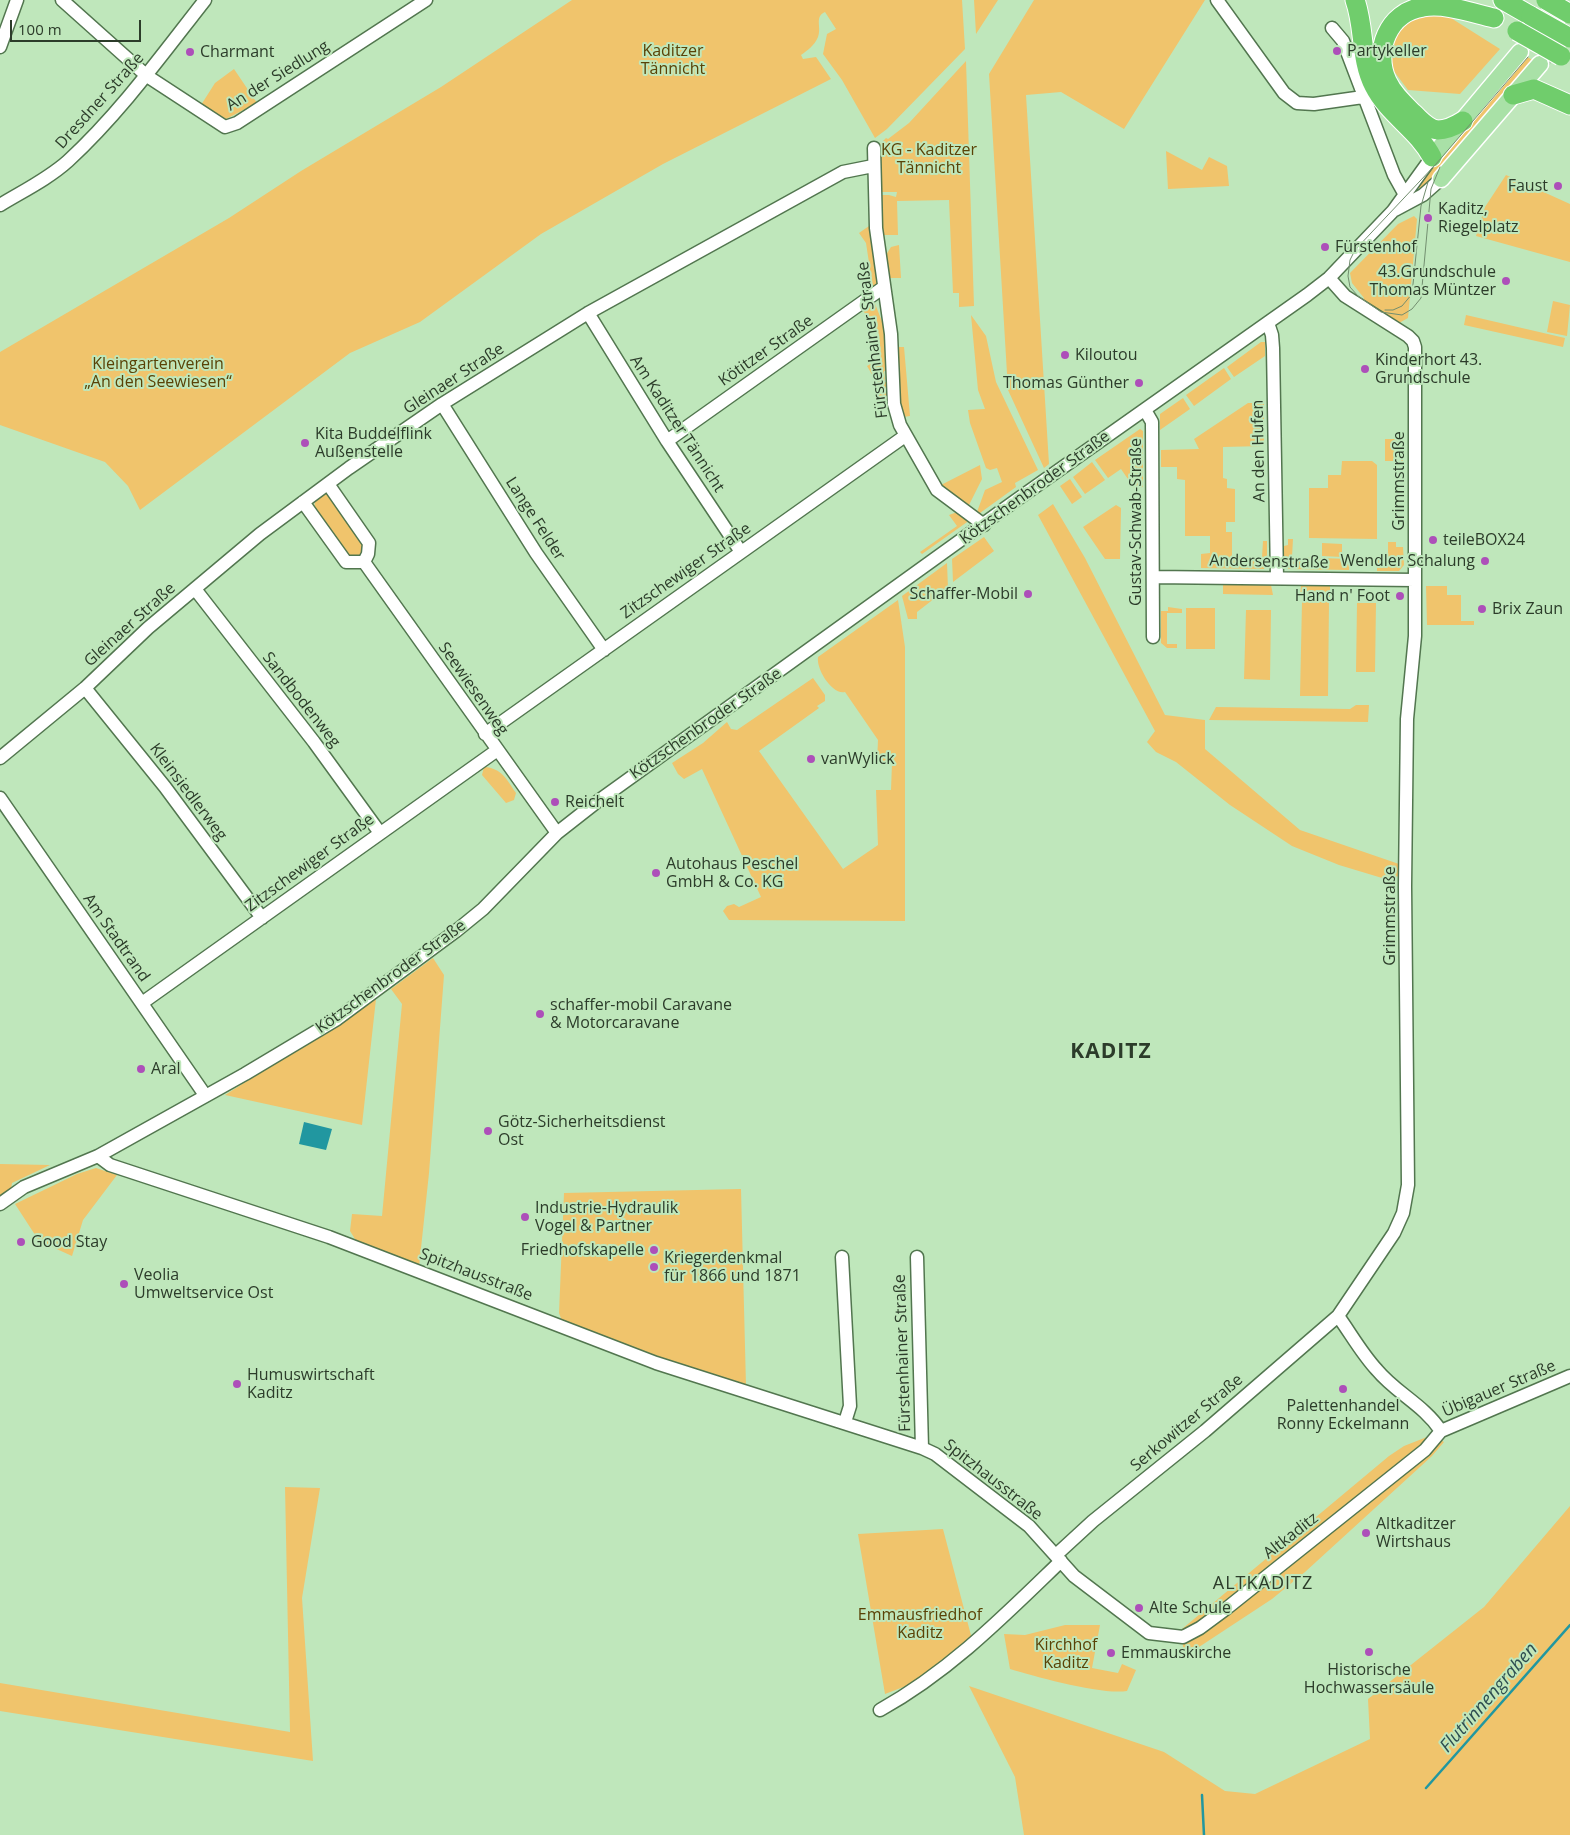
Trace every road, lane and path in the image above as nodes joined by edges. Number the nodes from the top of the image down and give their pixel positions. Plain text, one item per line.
1 (18, 0) edge
2 (62, 0) edge
3 (205, 0) edge
4 (426, 0) edge
5 (1217, 0) edge
6 (1355, 0) edge
7 (1463, 0) edge
8 (1503, 0) edge
9 (1494, 18) junction
10 (1332, 28) dead end
11 (1570, 38) edge
12 (0, 47) edge
13 (1520, 52) dead end
14 (1566, 58) edge
15 (1540, 64) tunnel mouth
16 (147, 76) junction
17 (1513, 94) junction
18 (1363, 97) junction
19 (1570, 105) edge
20 (1463, 121) junction
21 (874, 148) dead end
22 (1432, 157) junction
23 (873, 166) junction
24 (1441, 179) joint
25 (1404, 193) junction
26 (0, 205) edge
27 (1393, 211) junction
28 (1329, 278) junction
29 (884, 287) junction
30 (588, 313) junction
31 (1268, 323) junction
32 (442, 404) junction
33 (1146, 410) junction
34 (905, 436) junction
35 (667, 441) junction
36 (328, 484) junction
37 (303, 502) junction
38 (984, 526) junction
39 (741, 552) junction
40 (364, 562) junction
41 (1153, 577) junction
42 (1277, 578) junction
43 (1415, 580) junction
44 (195, 589) junction
45 (1153, 636) dead end
46 (604, 650) junction
47 (85, 688) junction
48 (485, 734) junction
49 (496, 750) junction
50 (0, 758) edge
51 (0, 798) edge
52 (380, 833) junction
53 (557, 833) junction
54 (262, 918) junction
55 (142, 1002) junction
56 (205, 1095) junction
57 (98, 1156) junction
58 (0, 1204) edge
59 (842, 1257) dead end
60 (917, 1258) dead end
61 (1338, 1316) junction
62 (1570, 1376) edge
63 (845, 1422) junction
64 (1441, 1431) junction
65 (922, 1448) junction
66 (1058, 1558) junction
67 (880, 1710) dead end

1 - 12 street
2 - 16 street
3 - 16 street, Dresdner Straße
4 - 16 street, An der Siedlung
5 - 18 street
6 - 22 highway
7 - 9 highway
8 - 11 highway, bridge
9 - 14 highway, bridge
9 - 20 highway
10 - 18 street
13 - 20 main road, Kötzschenbroder Straße
15 - 17 main road, Kötzschenbroder Straße
16 - 26 street, Dresdner Straße
17 - 19 highway
17 - 24 main road, Kötzschenbroder Straße
18 - 25 street
20 - 22 main road, Kötzschenbroder Straße
21 - 23 street, Fürstenhainer Straße
22 - 25 street, Kötzschenbroder Straße
23 - 29 street, Fürstenhainer Straße
23 - 30 street, Gleinaer Straße
24 - 27 street, Kötzschenbroder Straße
25 - 27 street, Kötzschenbroder Straße
27 - 28 street, Kötzschenbroder Straße
28 - 31 street, Kötzschenbroder Straße
28 - 43 street, Grimmstraße
29 - 34 street, Fürstenhainer Straße
29 - 35 street, Kötitzer Straße
30 - 32 street, Gleinaer Straße
30 - 35 street, Am Kaditzer Tännicht
31 - 33 street, Kötzschenbroder Straße
31 - 42 street, An den Hufen
32 - 36 street, Gleinaer Straße
32 - 46 street, Lange Felder
33 - 38 street, Kötzschenbroder Straße
33 - 41 street, Gustav-Schwab-Straße
34 - 38 street, Fürstenhainer Straße
34 - 39 street, Zitzschewiger Straße
35 - 39 street, Am Kaditzer Tännicht
36 - 37 street, Gleinaer Straße
36 - 40 street
37 - 40 street
37 - 44 street, Gleinaer Straße
38 - 53 street, Kötzschenbroder Straße
39 - 46 street, Zitzschewiger Straße
40 - 48 street, Seewiesenweg
41 - 42 street, Andersenstraße
41 - 45 street, Gustav-Schwab-Straße
42 - 43 street, Andersenstraße
43 - 61 street, Grimmstraße
44 - 47 street, Gleinaer Straße
44 - 52 street, Sandbodenweg
46 - 48 street, Zitzschewiger Straße
47 - 50 street, Gleinaer Straße
47 - 54 street, Kleinsiedlerweg
48 - 49 street, Seewiesenweg
49 - 52 street, Zitzschewiger Straße
49 - 53 street, Seewiesenweg
51 - 55 street, Am Stadtrand
52 - 54 street, Zitzschewiger Straße
53 - 56 street, Kötzschenbroder Straße
54 - 55 street, Zitzschewiger Straße
55 - 56 street, Am Stadtrand
56 - 57 street, Kötzschenbroder Straße
57 - 58 street, Kötzschenbroder Straße
57 - 63 street, Spitzhausstraße
59 - 63 street
60 - 65 street, Fürstenhainer Straße
61 - 64 street
61 - 66 street, Serkowitzer Straße
62 - 64 street, Übigauer Straße
63 - 65 street, Spitzhausstraße
64 - 66 street, Altkaditz
65 - 66 street, Spitzhausstraße
66 - 67 street, Serkowitzer Straße

